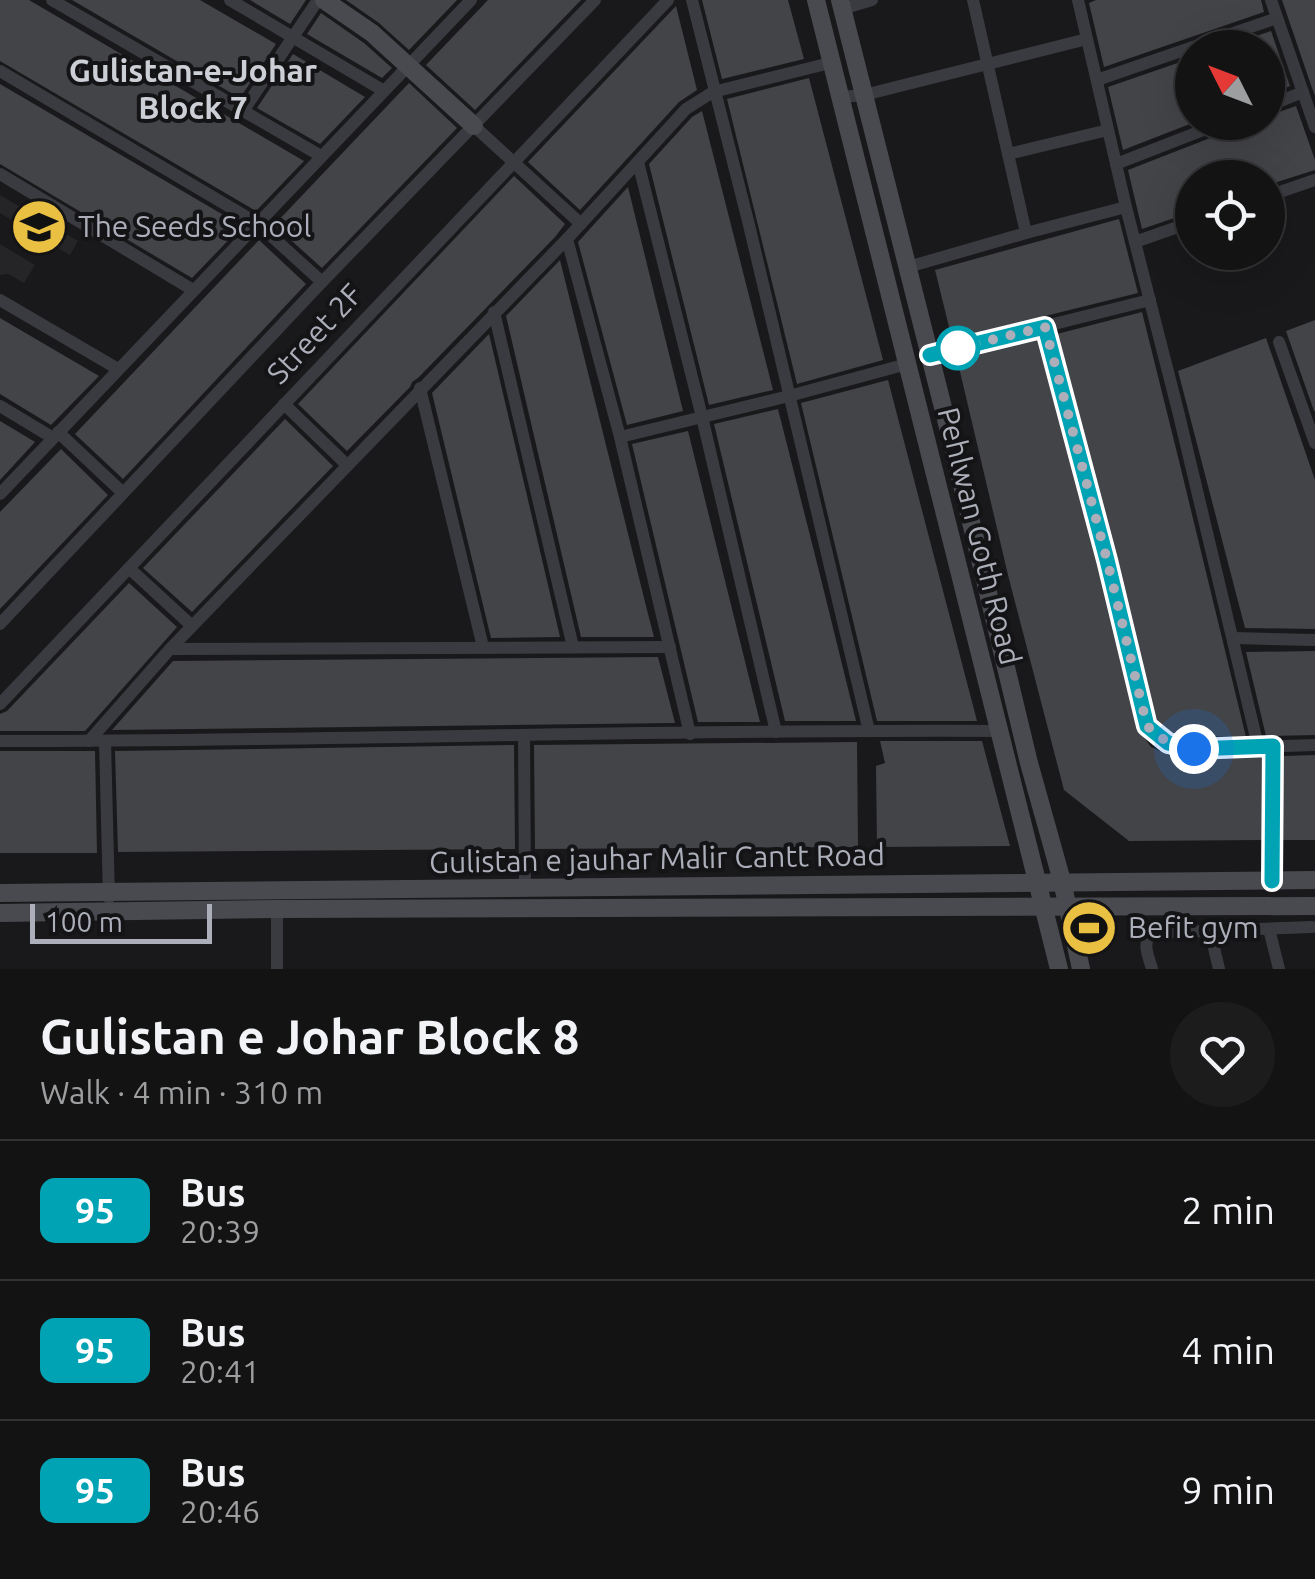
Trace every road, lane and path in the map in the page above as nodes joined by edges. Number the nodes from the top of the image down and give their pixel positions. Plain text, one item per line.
1 (52, 0) edge
2 (230, 0) edge
3 (321, 0) edge
4 (472, 0) edge
5 (595, 0) edge
6 (668, 0) edge
7 (692, 0) edge
8 (816, 0) edge
9 (872, 0) edge
10 (972, 0) edge
11 (1078, 0) edge
12 (1271, 0) edge
13 (841, 4) edge
14 (1277, 18) junction
15 (292, 35) junction
16 (1088, 39) junction
17 (830, 63) junction
18 (987, 64) junction
19 (408, 66) junction
20 (0, 71) edge
21 (1097, 80) junction
22 (384, 91) junction
23 (713, 92) junction
24 (1303, 92) junction
25 (864, 95) junction
26 (841, 97) junction
27 (1285, 99) edge
28 (243, 111) junction
29 (474, 126) junction
30 (1315, 127) edge
31 (1108, 130) junction
32 (1178, 140) edge
33 (1008, 154) junction
34 (322, 156) junction
35 (514, 161) junction
36 (638, 162) junction
37 (1116, 164) junction
38 (0, 174) edge
39 (1315, 180) edge
40 (1285, 190) edge
41 (1126, 207) junction
42 (256, 223) junction
43 (581, 224) junction
44 (1175, 228) edge
45 (1026, 232) junction
46 (566, 239) junction
47 (1135, 242) junction
48 (908, 267) junction
49 (322, 282) junction
50 (193, 290) junction
51 (0, 300) edge
52 (1150, 300) junction
53 (494, 312) junction
54 (1045, 327) junction
55 (1279, 342) dead end
56 (930, 355) junction
57 (907, 364) junction
58 (118, 368) junction
59 (420, 388) junction
60 (789, 396) junction
61 (284, 404) junction
62 (0, 406) edge
63 (702, 417) junction
64 (55, 435) junction
65 (620, 437) junction
66 (1315, 443) edge
67 (347, 465) junction
68 (0, 494) edge
69 (124, 494) junction
70 (129, 568) junction
71 (0, 624) edge
72 (192, 626) junction
73 (1233, 638) junction
74 (1315, 640) edge
75 (670, 646) junction
76 (483, 647) junction
77 (573, 647) junction
78 (170, 649) junction
79 (0, 704) edge
80 (869, 730) junction
81 (1000, 731) junction
82 (776, 732) junction
83 (690, 734) junction
84 (524, 736) junction
85 (0, 740) edge
86 (89, 741) junction
87 (105, 741) junction
88 (1315, 744) edge
89 (1266, 746) junction
90 (1315, 880) edge
91 (1062, 881) junction
92 (1272, 881) junction
93 (1038, 883) junction
94 (524, 888) junction
95 (0, 893) edge
96 (110, 902) junction
97 (1044, 906) junction
98 (1067, 906) junction
99 (1310, 906) edge
100 (277, 909) junction
101 (0, 914) edge
102 (1269, 929) junction
103 (1210, 931) junction
104 (1313, 933) edge
105 (277, 969) edge
106 (1059, 969) edge
107 (1080, 969) edge
108 (1152, 969) edge
109 (1219, 969) edge
110 (1279, 969) edge

1 - 28 street
2 - 15 street
3 - 15 street
3 - 19 main road
4 - 19 street
5 - 29 street
6 - 35 street, Street 2F
7 - 23 street
8 - 17 main road, Pehlwan Goth Road
9 - 13 street
10 - 18 street
11 - 16 street
12 - 14 street
13 - 25 main road, Pehlwan Goth Road
14 - 21 street
14 - 24 street
15 - 22 street
15 - 28 street
16 - 18 street
16 - 21 street
17 - 23 street
17 - 26 main road, Pehlwan Goth Road
18 - 25 street
18 - 33 street
19 - 22 street
19 - 29 main road
20 - 42 street
21 - 31 street
22 - 34 street
23 - 36 street
23 - 60 street
24 - 27 street
24 - 30 street
25 - 26 street
25 - 48 main road, Pehlwan Goth Road
26 - 57 main road, Pehlwan Goth Road
28 - 34 street
29 - 35 street
29 - 49 street
31 - 33 street
31 - 37 street
32 - 37 street
33 - 45 street
34 - 42 street
35 - 43 street
35 - 61 street, Street 2F
36 - 43 street
36 - 63 street
37 - 41 street
38 - 50 street
39 - 40 street
41 - 45 street
41 - 47 street
42 - 49 street
42 - 50 street
43 - 46 street
44 - 47 street
45 - 48 street
46 - 53 street
46 - 65 street
47 - 52 street
48 - 56 main road, Pehlwan Goth Road
49 - 69 street
50 - 58 street
51 - 58 street
52 - 54 street
52 - 73 street
53 - 59 street
53 - 77 street
54 - 56 street
54 - 89 street
55 - 66 street
56 - 91 main road, Pehlwan Goth Road
57 - 60 street
57 - 81 main road, Pehlwan Goth Road
58 - 64 street
59 - 67 street
59 - 76 street
60 - 63 street
60 - 80 street
61 - 67 street
61 - 70 street, Street 2F
62 - 64 street
63 - 65 street
63 - 82 street
64 - 68 street
64 - 69 street
65 - 75 street
67 - 72 street
69 - 71 street
70 - 72 street
70 - 79 street, Street 2F
72 - 78 street
73 - 74 street
73 - 89 street
75 - 77 street
75 - 83 street
76 - 77 street
76 - 78 street
78 - 86 street
80 - 81 street
80 - 82 street
81 - 93 main road, Pehlwan Goth Road
82 - 83 street
83 - 84 street
84 - 87 street
84 - 94 street
85 - 86 street
86 - 87 street
87 - 96 street
88 - 89 street
89 - 92 street
90 - 92 main road, Gulistan e jauhar Malir Cantt Road
91 - 92 main road, Gulistan e jauhar Malir Cantt Road
91 - 93 main road, Gulistan e jauhar Malir Cantt Road
91 - 98 main road, Pehlwan Goth Road
93 - 94 main road, Gulistan e jauhar Malir Cantt Road
93 - 97 main road, Pehlwan Goth Road
94 - 96 main road, Gulistan e jauhar Malir Cantt Road
95 - 96 main road, Gulistan e jauhar Malir Cantt Road
96 - 100 main road, Gulistan e jauhar Malir Cantt Road
96 - 101 main road, Gulistan e jauhar Malir Cantt Road
97 - 98 main road, Gulistan e jauhar Malir Cantt Road
97 - 100 main road, Gulistan e jauhar Malir Cantt Road
97 - 106 main road, Pehlwan Goth Road
98 - 99 main road, Gulistan e jauhar Malir Cantt Road
98 - 107 main road, Pehlwan Goth Road
99 - 104 street
100 - 105 street
102 - 103 street
102 - 104 street
102 - 110 street
103 - 108 street
103 - 109 street

